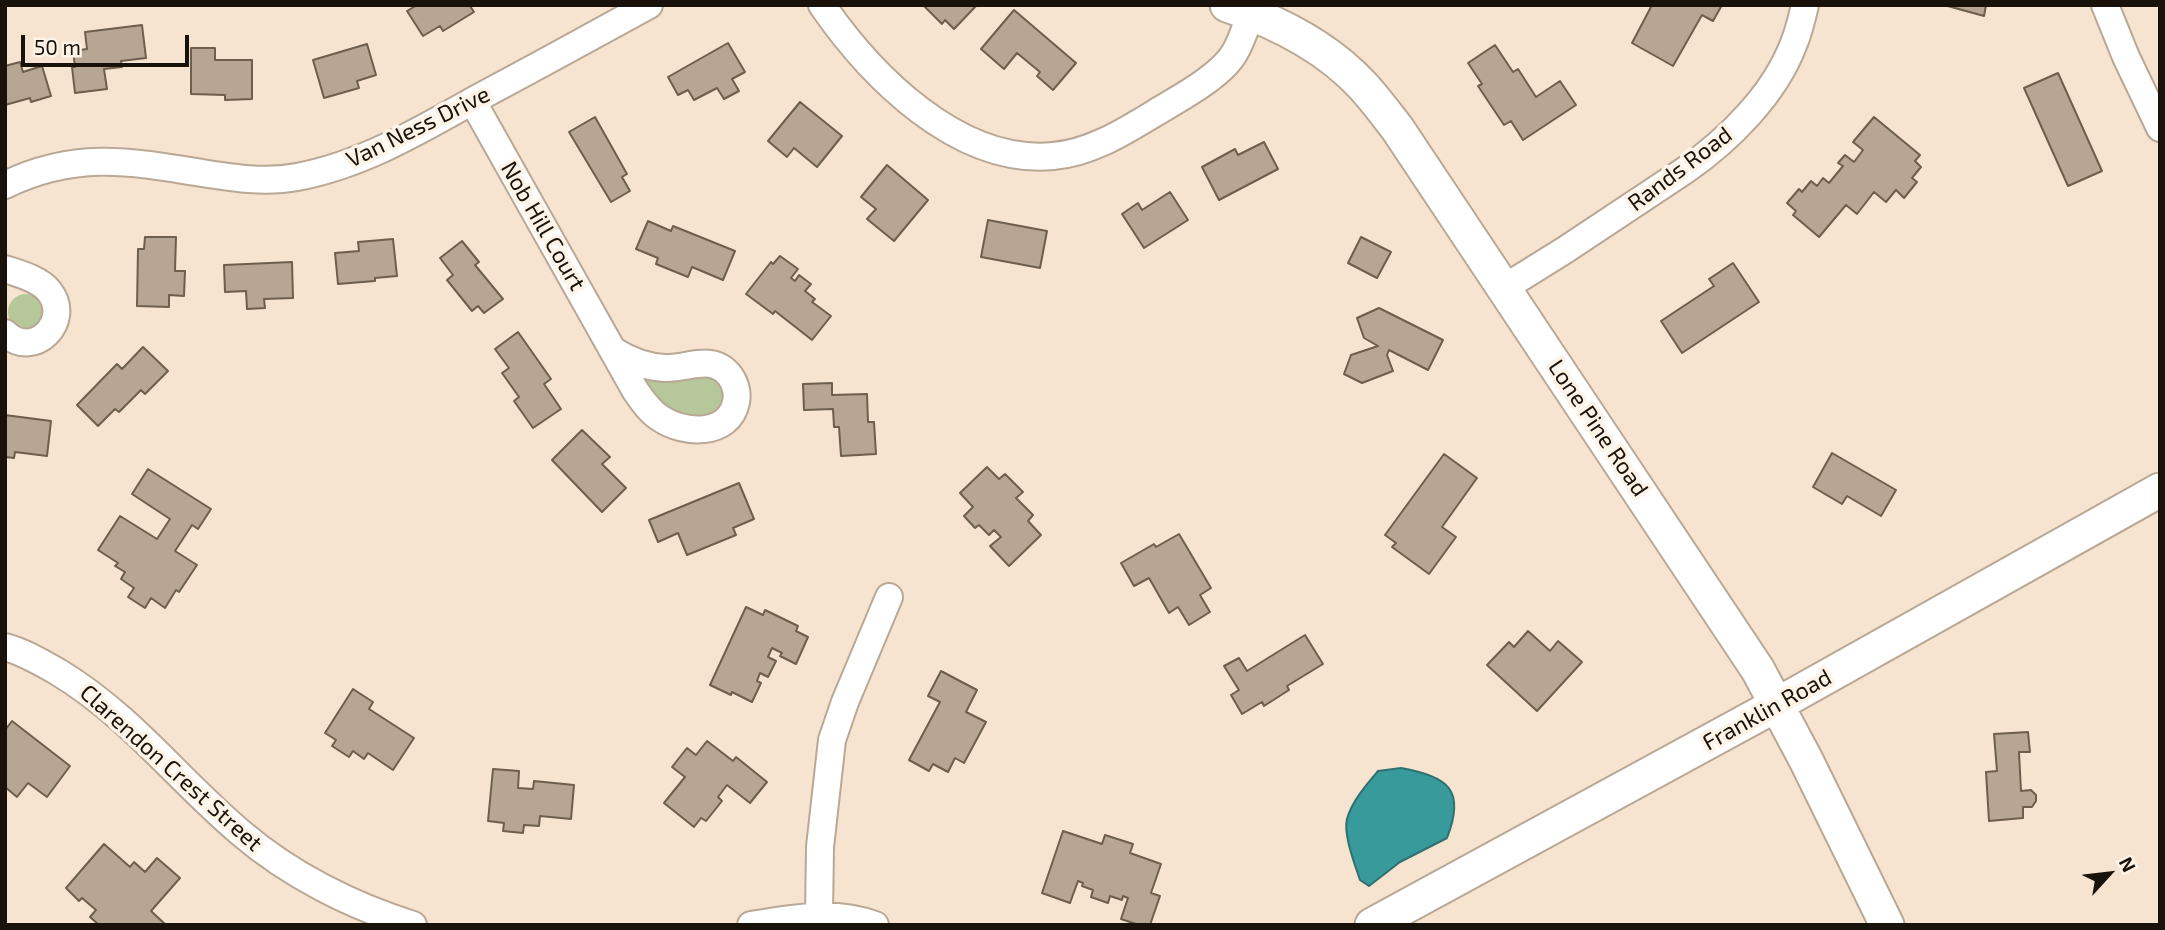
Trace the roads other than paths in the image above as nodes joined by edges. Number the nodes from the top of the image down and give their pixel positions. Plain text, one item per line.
1 (649, 5) edge
2 (822, 5) edge
3 (1805, 5) edge
4 (2105, 5) edge
5 (1239, 9) edge
6 (472, 102) junction
7 (2160, 128) edge
8 (5, 186) edge
9 (5, 269) edge
10 (1504, 288) junction
11 (5, 333) edge
12 (614, 351) dead end
13 (2160, 490) edge
14 (889, 597) dead end
15 (5, 648) edge
16 (1778, 704) junction
17 (819, 915) junction
18 (414, 925) edge
19 (751, 925) edge
20 (875, 925) edge
21 (1371, 925) edge
22 (1887, 925) edge

1 - 6 street, Van Ness Drive
2 - 5 street
3 - 10 street, Rands Road
4 - 7 street
5 - 10 street, Lone Pine Road
6 - 8 street, Van Ness Drive
6 - 12 street, Nob Hill Court
9 - 11 street
10 - 16 street, Lone Pine Road
13 - 16 street, Franklin Road
14 - 17 street
15 - 18 street, Clarendon Crest Street
16 - 21 street, Franklin Road
16 - 22 street, Lone Pine Road
17 - 19 street
17 - 20 street

